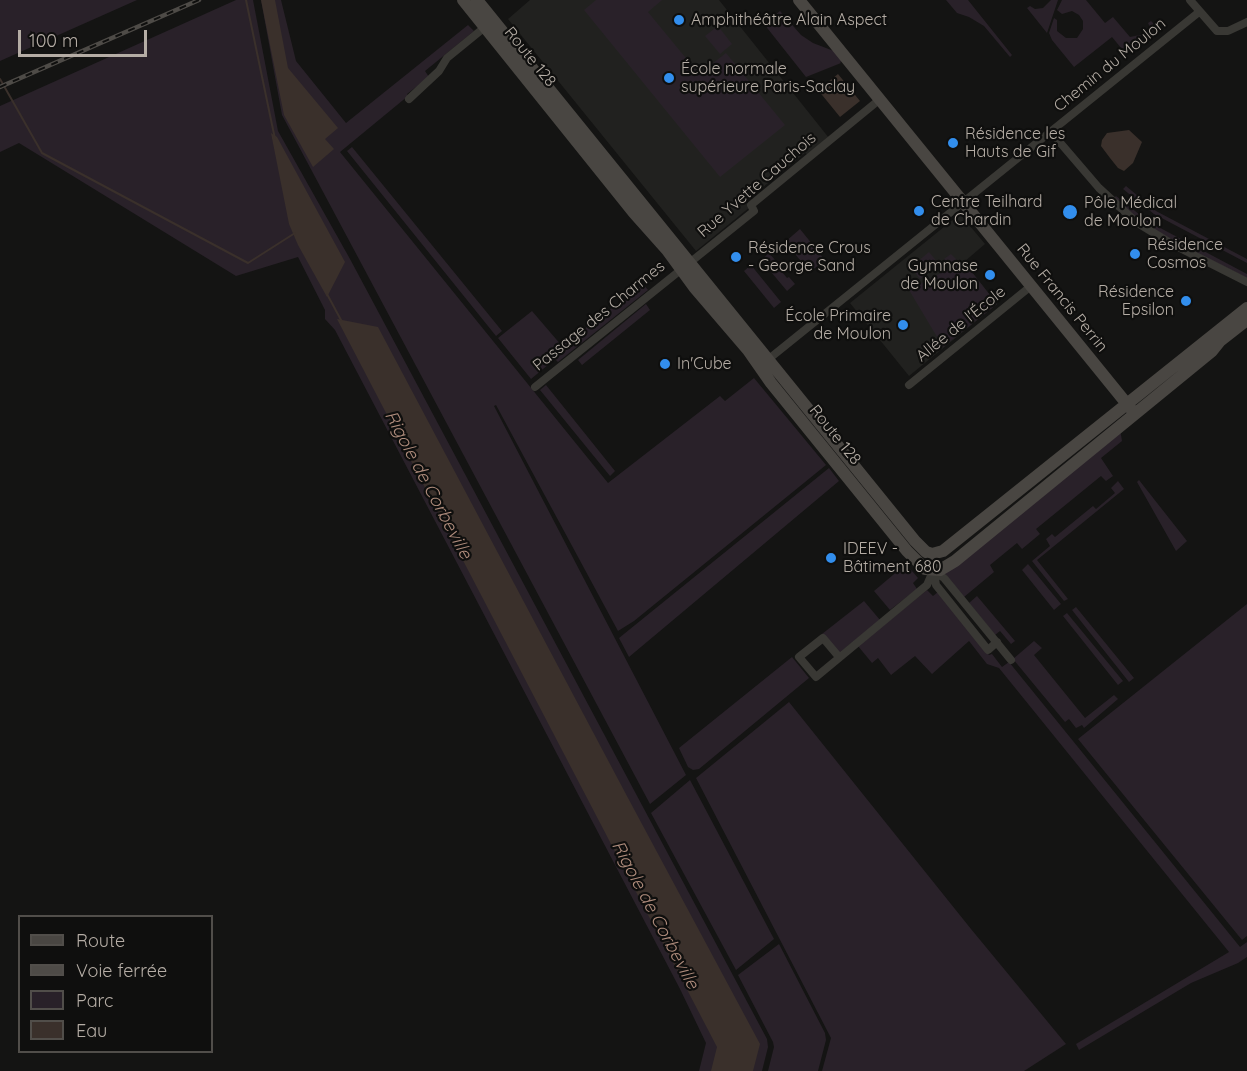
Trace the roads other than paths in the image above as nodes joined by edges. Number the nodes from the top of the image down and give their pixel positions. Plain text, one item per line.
1 (463, 0) edge
2 (477, 0) edge
3 (799, 0) edge
4 (1190, 0) edge
5 (1199, 12) junction
6 (1247, 22) edge
7 (485, 27) junction
8 (409, 99) dead end
9 (879, 100) junction
10 (1051, 132) junction
11 (964, 202) junction
12 (686, 266) junction
13 (1247, 282) edge
14 (1031, 286) junction
15 (1247, 308) edge
16 (1247, 320) edge
17 (764, 363) junction
18 (909, 385) dead end
19 (535, 387) dead end
20 (1130, 408) junction
21 (933, 571) junction
22 (964, 602) junction
23 (955, 609) junction
24 (997, 642) junction
25 (839, 657) junction
26 (1011, 660) dead end

1 - 7 main road, Route 128
2 - 12 main road, Route 128
3 - 9 main road, Rue Francis Perrin
4 - 5 street
5 - 6 street
5 - 10 street, Chemin du Moulon
7 - 8 street
7 - 12 main road, Route 128
9 - 11 main road, Rue Francis Perrin
9 - 12 street, Rue Yvette Cauchois
10 - 11 street, Chemin du Moulon
10 - 13 street
11 - 14 main road, Rue Francis Perrin
11 - 17 street, Chemin du Moulon
12 - 17 main road, Route 128
12 - 19 street, Passage des Charmes
14 - 18 street, Allée de l'École
14 - 20 main road, Rue Francis Perrin
15 - 20 main road, Route 128
16 - 20 main road, Route 128
17 - 20 main road, Route 128
17 - 21 main road, Route 128
20 - 21 main road, Route 128
21 - 22 street
21 - 23 street
21 - 25 street
22 - 23 street
22 - 24 street
23 - 24 street
24 - 26 street
25 - 25 street

